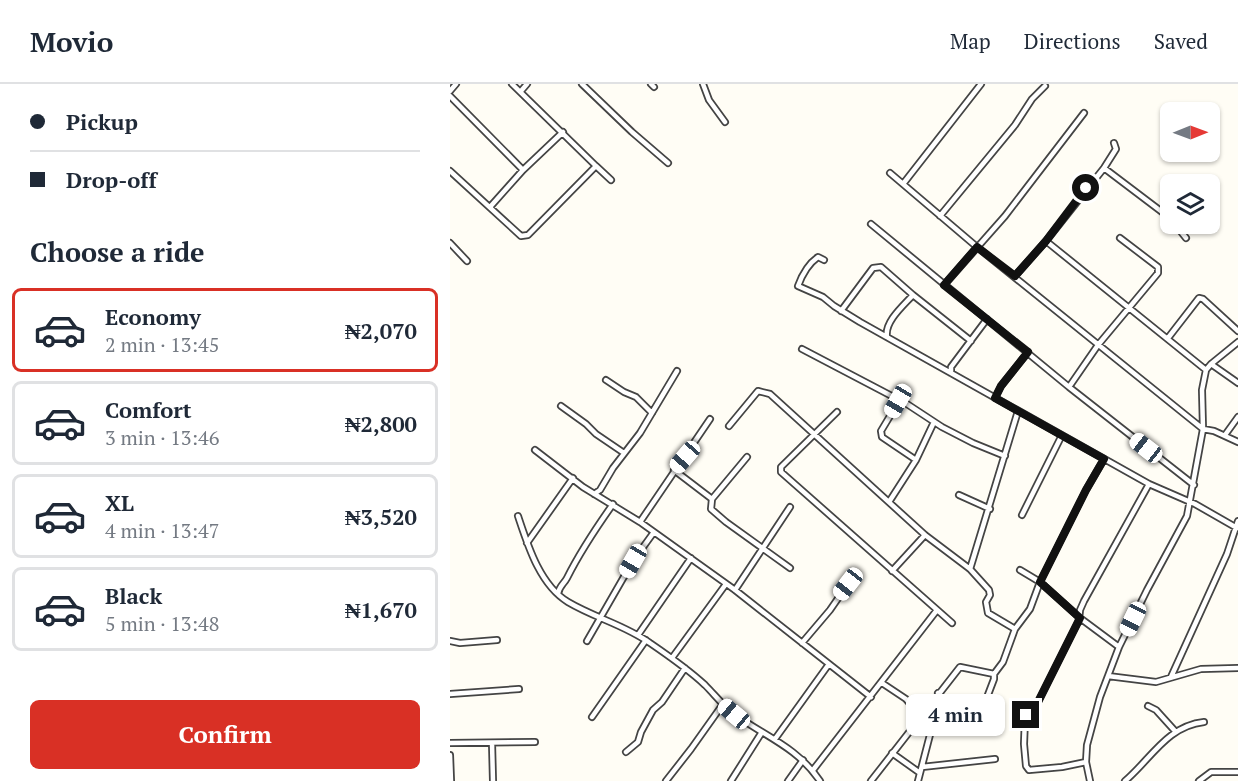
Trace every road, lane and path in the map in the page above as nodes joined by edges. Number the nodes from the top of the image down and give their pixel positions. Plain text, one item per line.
1 (456, 84) edge
2 (512, 84) edge
3 (527, 84) edge
4 (582, 84) edge
5 (703, 84) edge
6 (981, 84) edge
7 (1045, 86) dead end
8 (521, 91) junction
9 (450, 94) edge
10 (1084, 113) dead end
11 (725, 122) dead end
12 (563, 132) junction
13 (1114, 143) dead end
14 (668, 163) dead end
15 (596, 166) junction
16 (1104, 168) junction
17 (523, 170) junction
18 (450, 171) edge
19 (890, 173) dead end
20 (611, 180) dead end
21 (903, 184) junction
22 (490, 207) junction
23 (1160, 210) edge
24 (940, 216) junction
25 (871, 224) dead end
26 (1183, 234) edge
27 (1120, 238) dead end
28 (1186, 238) dead end
29 (1046, 241) junction
30 (450, 243) edge
31 (977, 247) junction
32 (824, 260) dead end
33 (467, 261) dead end
34 (1015, 276) junction
35 (944, 285) junction
36 (913, 295) junction
37 (1128, 308) junction
38 (841, 311) junction
39 (987, 319) junction
40 (1238, 330) edge
41 (887, 338) junction
42 (1168, 338) junction
43 (971, 340) junction
44 (1238, 342) edge
45 (1098, 345) junction
46 (802, 349) dead end
47 (1028, 352) junction
48 (1211, 364) junction
49 (1206, 370) junction
50 (677, 371) dead end
51 (951, 373) junction
52 (606, 380) dead end
53 (1238, 383) edge
54 (1069, 387) junction
55 (995, 398) junction
56 (898, 401) junction
57 (561, 406) dead end
58 (837, 411) dead end
59 (1018, 411) junction
60 (652, 412) junction
61 (1238, 417) edge
62 (710, 419) dead end
63 (934, 422) junction
64 (729, 426) dead end
65 (1203, 429) junction
66 (813, 435) junction
67 (1062, 435) junction
68 (1225, 435) junction
69 (1238, 442) edge
70 (536, 450) dead end
71 (624, 453) junction
72 (1005, 456) junction
73 (747, 457) dead end
74 (1104, 459) junction
75 (916, 460) junction
76 (674, 470) junction
77 (573, 478) junction
78 (1149, 484) junction
79 (1194, 485) junction
80 (600, 490) junction
81 (594, 494) junction
82 (959, 495) dead end
83 (601, 498) junction
84 (712, 499) junction
85 (889, 502) junction
86 (1190, 502) junction
87 (613, 504) junction
88 (790, 507) dead end
89 (990, 509) junction
90 (1022, 515) dead end
91 (518, 516) dead end
92 (1238, 521) edge
93 (640, 522) junction
94 (1237, 528) edge
95 (654, 532) junction
96 (925, 534) junction
97 (527, 543) junction
98 (762, 548) junction
99 (692, 558) junction
100 (790, 568) dead end
101 (970, 569) junction
102 (1020, 570) dead end
103 (892, 571) junction
104 (1040, 582) junction
105 (726, 584) junction
106 (848, 584) dead end
107 (735, 590) junction
108 (558, 594) junction
109 (937, 610) junction
110 (601, 617) junction
111 (1080, 618) junction
112 (952, 623) dead end
113 (1015, 629) junction
114 (638, 635) junction
115 (496, 640) dead end
116 (646, 640) junction
117 (450, 641) edge
118 (587, 641) dead end
119 (802, 643) junction
120 (1119, 648) junction
121 (672, 658) junction
122 (829, 664) junction
123 (685, 668) junction
124 (1238, 668) edge
125 (994, 674) junction
126 (1108, 676) junction
127 (1171, 677) junction
128 (882, 683) junction
129 (519, 689) dead end
130 (938, 693) junction
131 (450, 694) edge
132 (871, 697) junction
133 (723, 704) junction
134 (1148, 706) dead end
135 (978, 710) dead end
136 (921, 716) junction
137 (592, 717) dead end
138 (1204, 722) dead end
139 (1175, 731) junction
140 (762, 732) junction
141 (775, 739) junction
142 (535, 742) dead end
143 (450, 743) edge
144 (492, 743) junction
145 (626, 752) dead end
146 (892, 753) junction
147 (450, 755) edge
148 (995, 759) dead end
149 (803, 760) junction
150 (1086, 762) junction
151 (922, 767) junction
152 (813, 770) junction
153 (1238, 772) edge
154 (920, 773) junction
155 (451, 781) edge
156 (493, 781) edge
157 (666, 781) edge
158 (730, 781) edge
159 (788, 781) edge
160 (820, 781) edge
161 (871, 781) edge
162 (918, 781) edge
163 (1090, 781) edge
164 (1125, 781) edge
165 (1199, 781) edge

1 - 9 street
2 - 8 street
3 - 8 street
4 - 14 street
5 - 11 street
6 - 21 street
7 - 24 street
8 - 12 street
9 - 17 street
10 - 31 street
12 - 15 street
12 - 17 street
13 - 16 street
15 - 20 street
15 - 22 street
16 - 23 street
16 - 29 street
17 - 22 street
18 - 22 street
19 - 21 street
21 - 24 street
24 - 31 street
25 - 35 street
26 - 28 street
27 - 37 street
29 - 34 street
29 - 37 street
30 - 33 street
31 - 34 street
31 - 35 street
32 - 38 street
34 - 45 street
35 - 39 street
36 - 38 street
36 - 41 street
36 - 43 street
37 - 42 street
37 - 45 street
38 - 41 street
39 - 43 street
39 - 47 street
40 - 42 street
41 - 51 street
42 - 49 street
43 - 51 street
44 - 48 street
45 - 54 street
45 - 65 street
46 - 56 street
47 - 54 street
47 - 55 street
48 - 49 street
48 - 53 street
49 - 65 street
50 - 60 street
51 - 55 street
52 - 60 street
54 - 79 street
55 - 59 street
56 - 63 street
56 - 75 street
57 - 71 street
58 - 66 street
59 - 67 street
59 - 72 street
60 - 71 street
61 - 68 street
62 - 76 street
63 - 72 street
63 - 75 street
64 - 66 street
65 - 68 street
65 - 79 street
66 - 85 street
66 - 103 street
67 - 74 street
67 - 90 street
68 - 69 street
70 - 77 street
71 - 80 street
72 - 89 street
73 - 84 street
74 - 78 street
74 - 104 street
75 - 85 street
76 - 84 street
76 - 93 street
77 - 81 street
77 - 97 street
78 - 86 street
78 - 111 street
79 - 86 street
80 - 81 street
80 - 83 street
81 - 83 street
82 - 89 street
83 - 87 street
84 - 98 street
85 - 96 street
86 - 94 street
86 - 120 street
87 - 93 street
87 - 108 street
88 - 98 street
89 - 101 street
91 - 97 street
92 - 94 street
93 - 95 street
94 - 127 street
95 - 99 street
95 - 110 street
96 - 101 street
96 - 103 street
97 - 108 street
98 - 100 street
98 - 107 street
99 - 105 street
99 - 114 street
101 - 113 street
102 - 104 street
103 - 109 street
104 - 111 street
104 - 113 street
105 - 107 street
105 - 121 street
106 - 119 street
107 - 119 street
108 - 110 street
109 - 112 street
109 - 128 street
110 - 114 street
110 - 118 street
111 - 120 street
111 - 150 street
113 - 125 street
114 - 116 street
115 - 117 street
116 - 121 street
116 - 137 street
119 - 122 street
120 - 126 street
121 - 123 street
122 - 132 street
122 - 141 street
123 - 133 street
123 - 145 street
124 - 127 street
125 - 130 street
125 - 135 street
126 - 127 street
126 - 150 street
128 - 132 street
128 - 136 street
129 - 131 street
130 - 136 street
130 - 151 street
132 - 152 street
133 - 140 street
133 - 157 street
134 - 139 street
136 - 146 street
138 - 139 street
139 - 164 street
140 - 141 street
140 - 158 street
141 - 149 street
142 - 144 street
143 - 144 street
144 - 156 street
146 - 154 street
146 - 161 street
147 - 155 street
148 - 151 street
149 - 152 street
149 - 159 street
150 - 163 street
151 - 154 street
152 - 160 street
153 - 165 street
154 - 162 street

